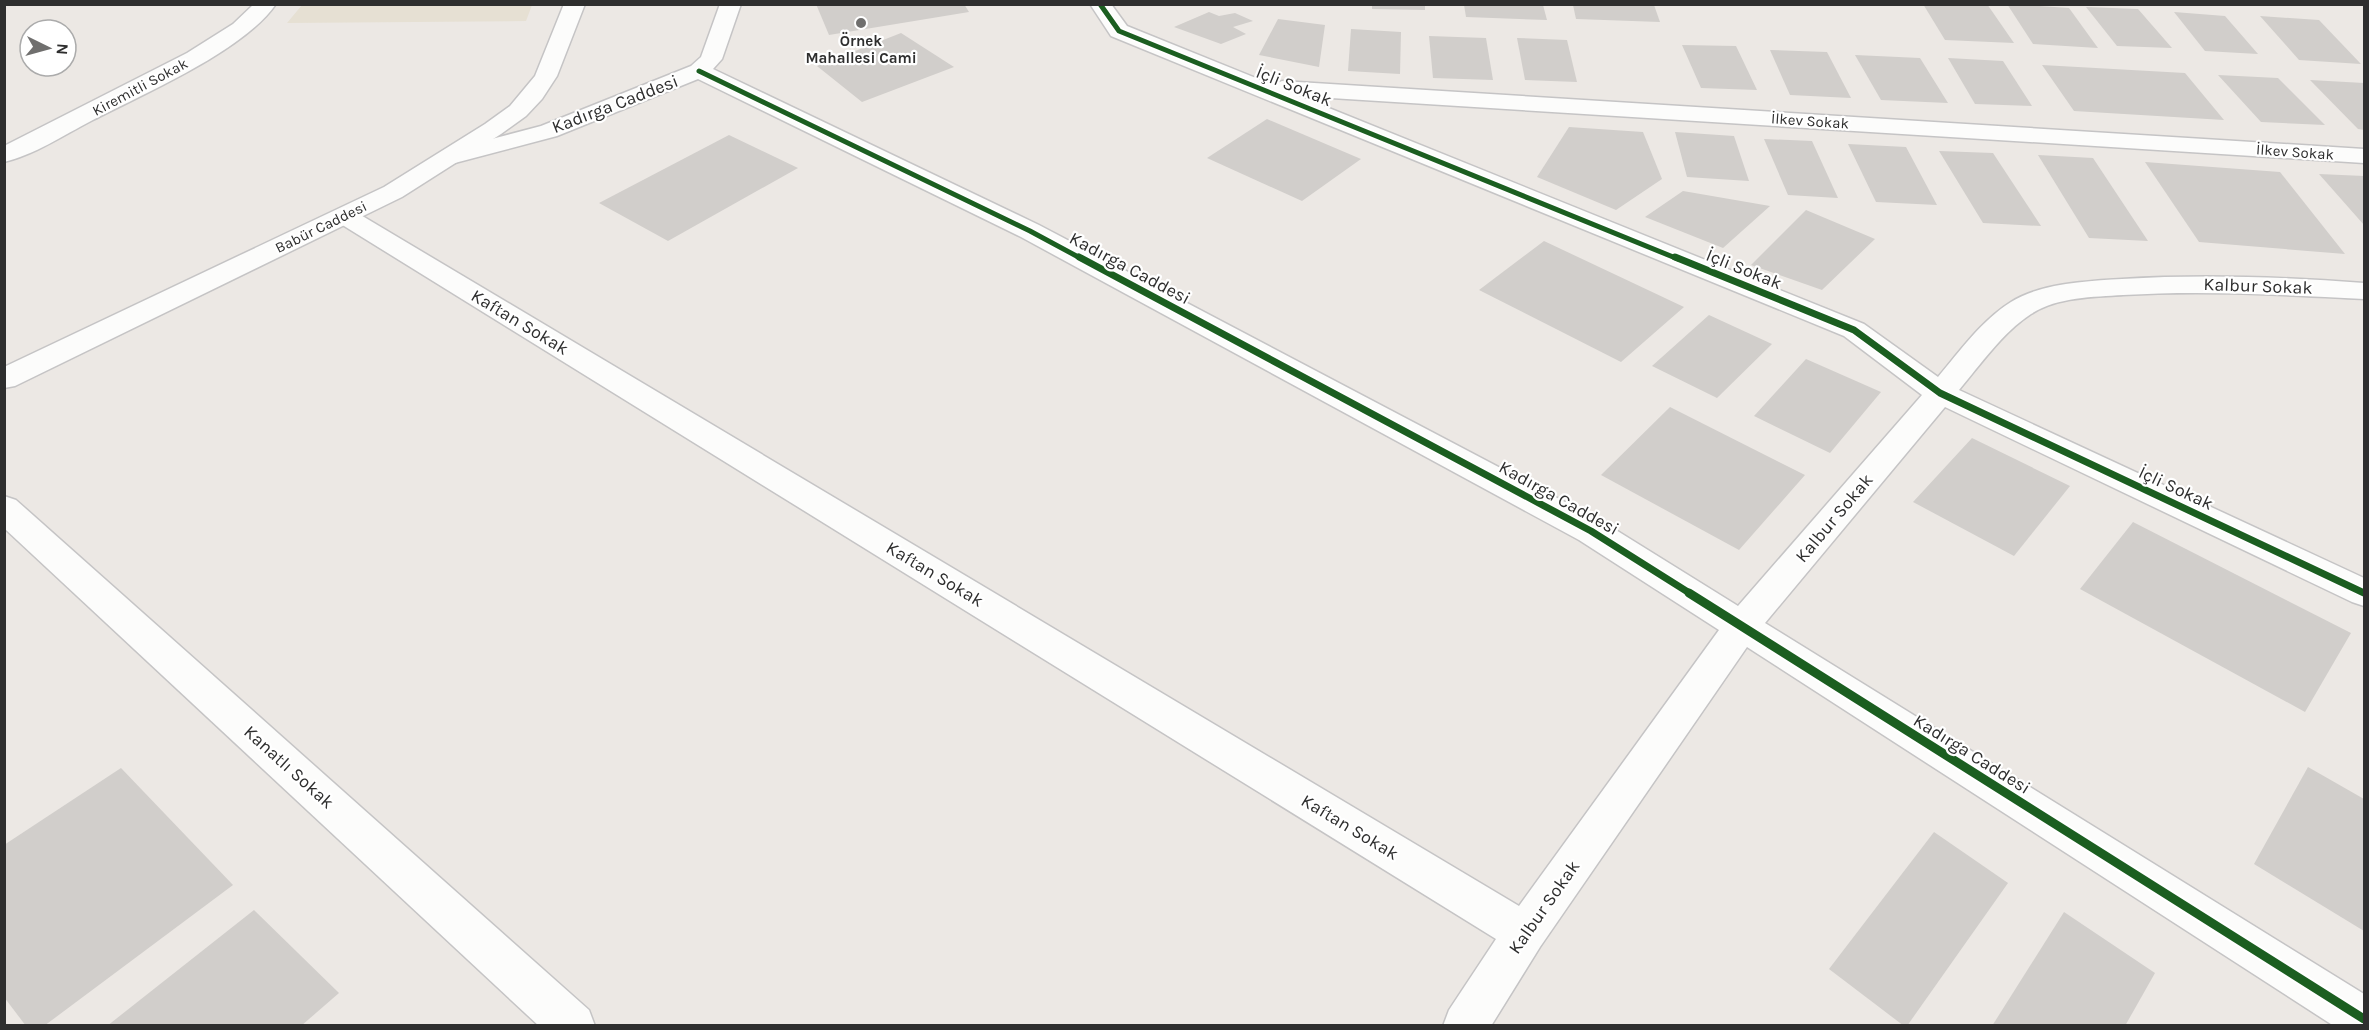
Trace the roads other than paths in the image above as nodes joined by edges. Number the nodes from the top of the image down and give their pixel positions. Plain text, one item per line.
1 (266, 4) edge
2 (575, 4) edge
3 (731, 4) edge
4 (1100, 4) edge
5 (699, 71) junction
6 (1254, 86) junction
7 (4, 155) edge
8 (2364, 156) edge
9 (451, 157) junction
10 (345, 216) junction
11 (2364, 291) edge
12 (4, 379) edge
13 (1940, 393) junction
14 (4, 508) edge
15 (2364, 593) edge
16 (1742, 626) junction
17 (1525, 933) junction
18 (2364, 1019) edge
19 (573, 1026) edge
20 (1465, 1026) edge

1 - 7 street, Kiremitli Sokak
2 - 9 street, Babür Caddesi
3 - 5 street
4 - 6 street, İçli Sokak
5 - 9 street, Kadırga Caddesi
5 - 16 street, Kadırga Caddesi
6 - 8 street, İlkev Sokak
6 - 13 street, İçli Sokak
9 - 10 street, Babür Caddesi
10 - 12 street, Babür Caddesi
10 - 17 street, Kaftan Sokak
11 - 13 street, Kalbur Sokak
13 - 15 street, İçli Sokak
13 - 16 street, Kalbur Sokak
14 - 19 street, Kanatlı Sokak
16 - 17 street, Kalbur Sokak
16 - 18 street, Kadırga Caddesi
17 - 20 street, Kalbur Sokak

